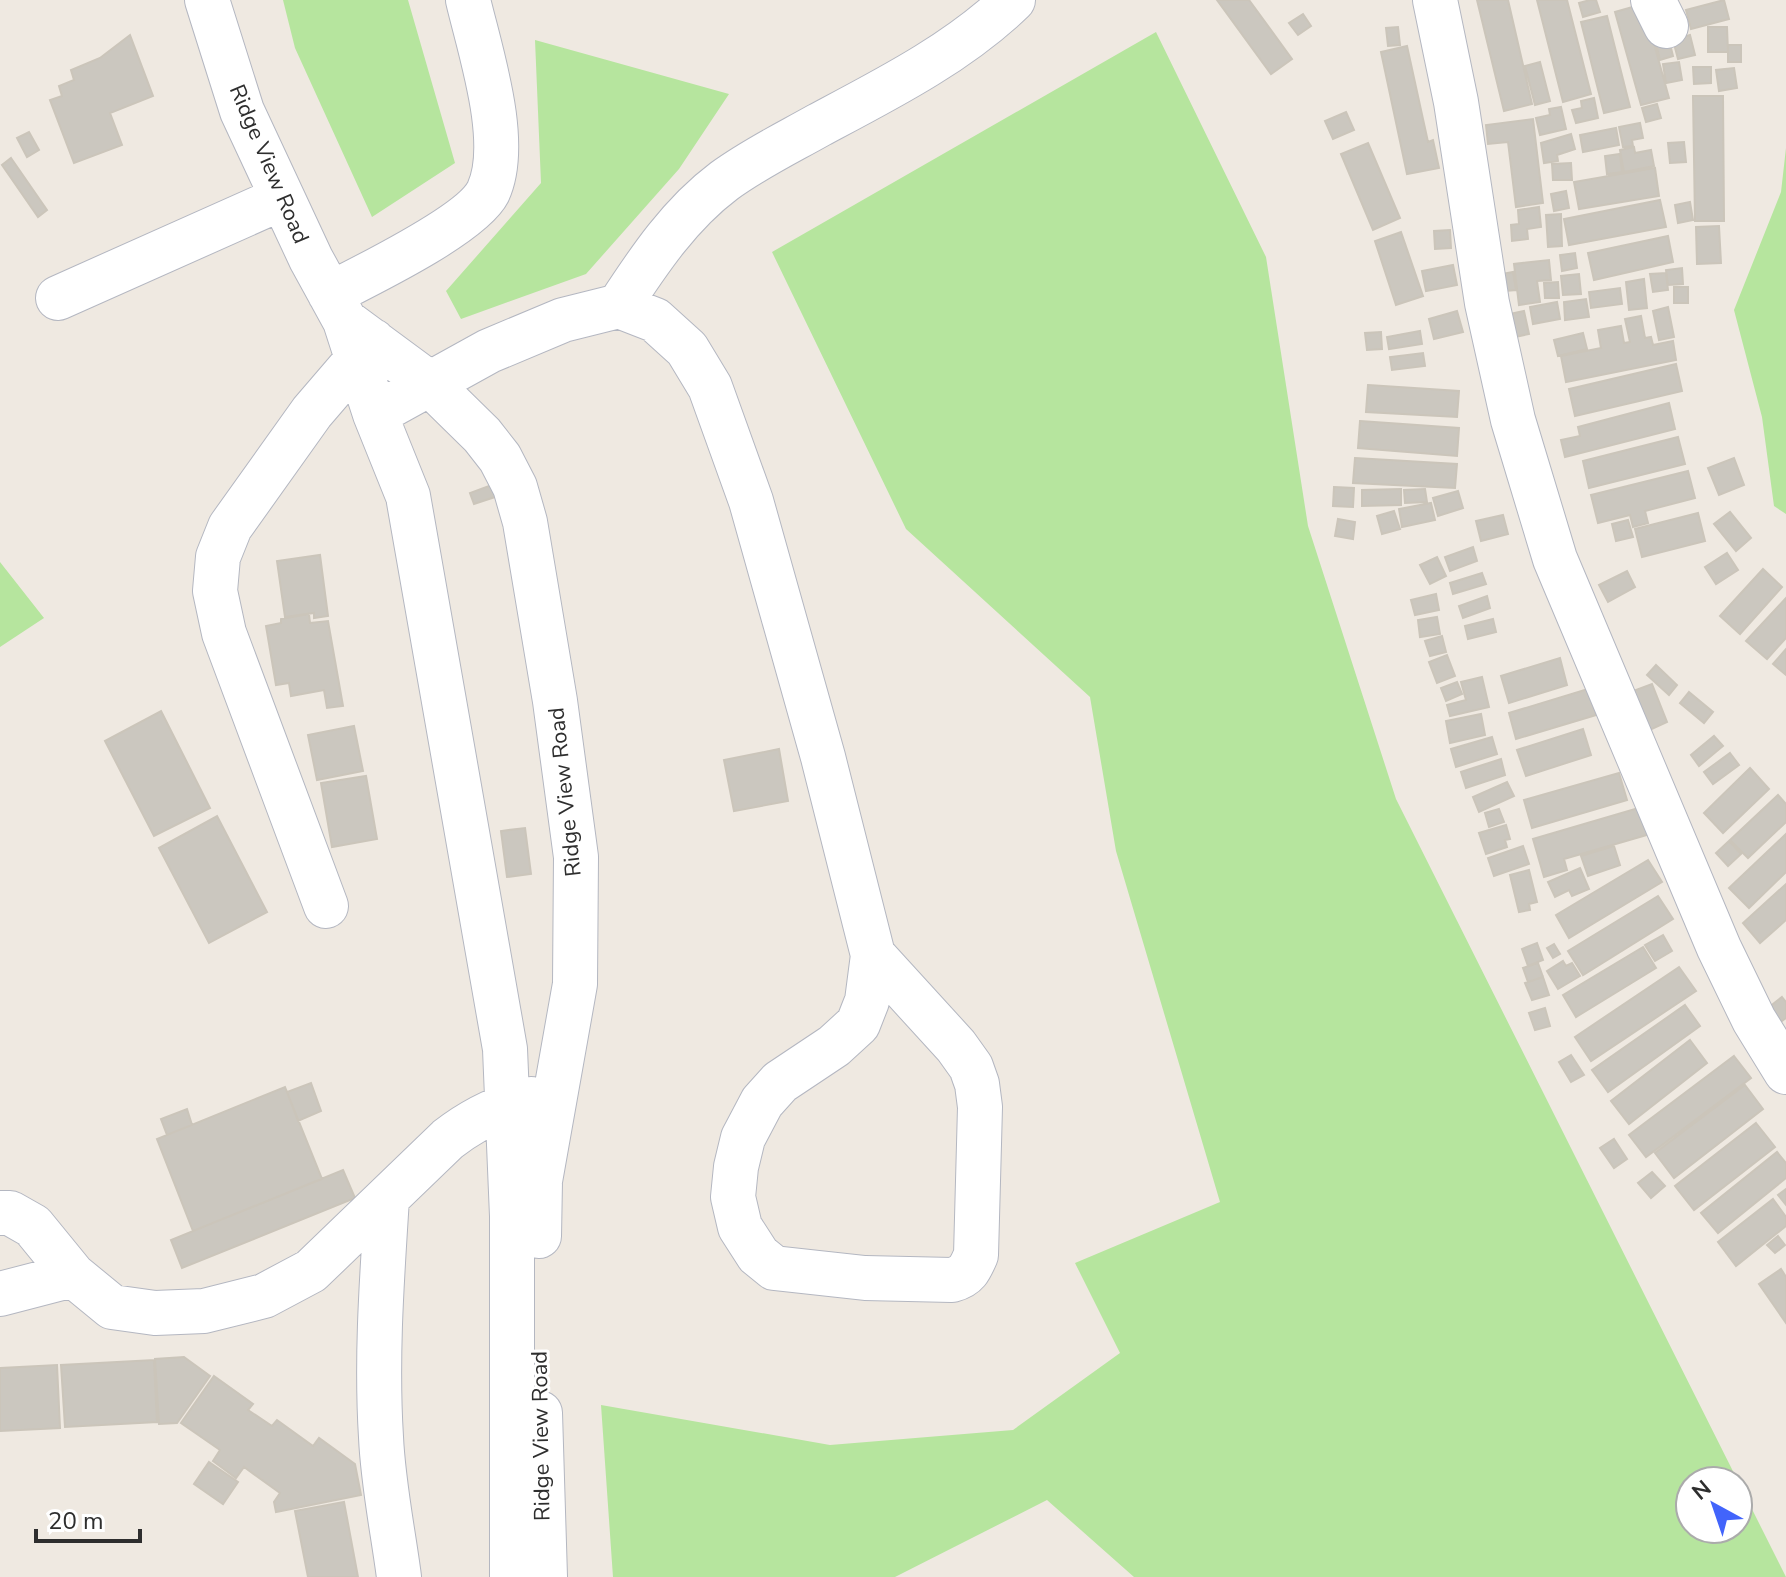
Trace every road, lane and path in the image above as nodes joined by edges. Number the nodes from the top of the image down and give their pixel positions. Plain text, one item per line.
1 (207, 0) edge
2 (468, 0) edge
3 (1013, 0) edge
4 (1435, 0) edge
5 (282, 198) junction
6 (58, 298) dead end
7 (619, 306) junction
8 (351, 329) junction
9 (429, 383) junction
10 (375, 414) junction
11 (326, 906) dead end
12 (873, 955) junction
13 (1786, 1072) edge
14 (557, 1093) junction
15 (505, 1105) junction
16 (387, 1198) junction
17 (0, 1213) edge
18 (73, 1275) junction
19 (0, 1294) edge
20 (399, 1577) edge
21 (512, 1577) edge
22 (545, 1577) edge

1 - 5 street, Ridge View Road
2 - 8 street
3 - 7 street
4 - 13 street
5 - 6 street
5 - 8 street, Ridge View Road
7 - 9 street
7 - 12 street
8 - 9 street, Ridge View Road
8 - 10 street, Ridge View Road
8 - 11 street
9 - 10 street
9 - 14 street, Ridge View Road
10 - 15 street, Ridge View Road
12 - 12 street
14 - 15 street
14 - 22 street, Ridge View Road
15 - 16 street
15 - 21 street, Ridge View Road
16 - 18 street
16 - 20 street
17 - 18 street
18 - 19 street

